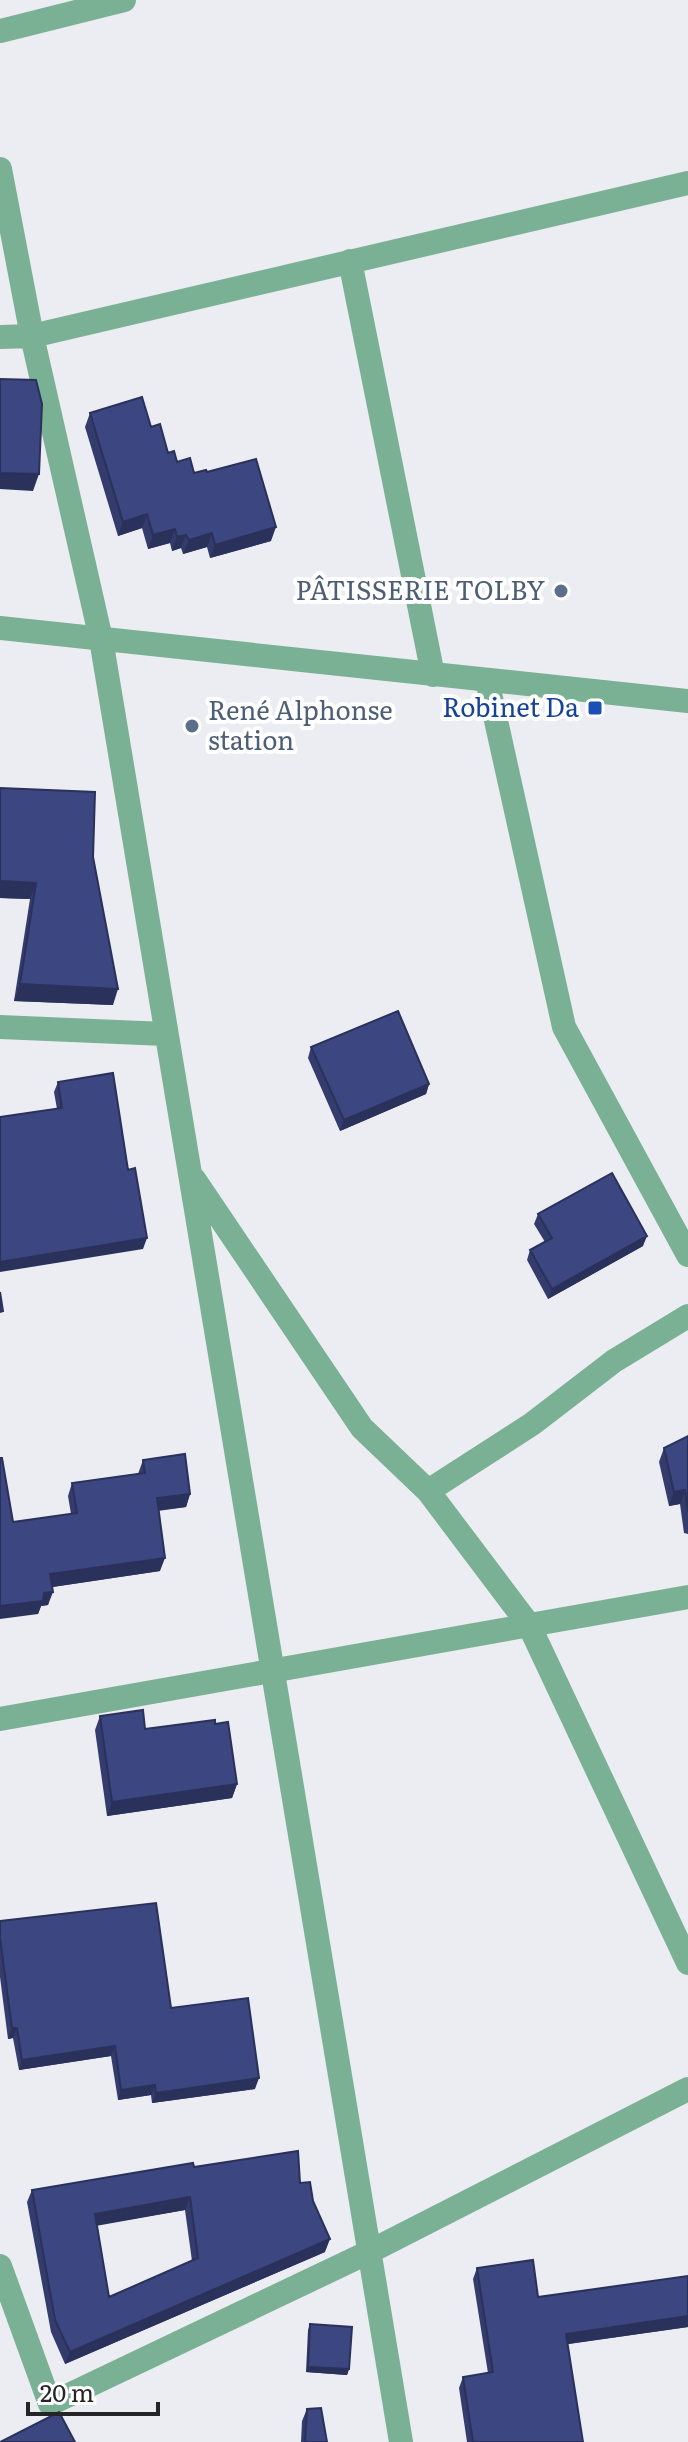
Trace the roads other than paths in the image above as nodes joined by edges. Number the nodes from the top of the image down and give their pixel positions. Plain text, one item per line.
1 (124, 0) edge
2 (0, 31) edge
3 (0, 169) edge
4 (688, 183) edge
5 (350, 261) junction
6 (32, 336) junction
7 (0, 337) edge
8 (0, 628) edge
9 (101, 639) junction
10 (433, 675) junction
11 (487, 680) junction
12 (688, 701) edge
13 (0, 1027) edge
14 (165, 1034) junction
15 (188, 1169) junction
16 (688, 1255) edge
17 (688, 1316) edge
18 (428, 1491) junction
19 (688, 1597) edge
20 (529, 1625) junction
21 (272, 1671) junction
22 (0, 1719) edge
23 (678, 1918) edge
24 (688, 1963) edge
25 (688, 2089) edge
26 (369, 2252) junction
27 (0, 2267) edge
28 (401, 2442) edge

1 - 2 street
3 - 6 street
4 - 5 street
5 - 6 street
5 - 10 street
6 - 7 street
6 - 9 street
8 - 9 street
9 - 10 street
9 - 14 street
10 - 11 street
11 - 12 street
11 - 16 street
13 - 14 street
14 - 15 street
15 - 18 street
15 - 21 street
17 - 18 street
18 - 20 street
19 - 20 street
20 - 21 street
20 - 23 street
21 - 22 street
21 - 26 street
23 - 24 street
25 - 26 street
26 - 27 street
26 - 28 street

